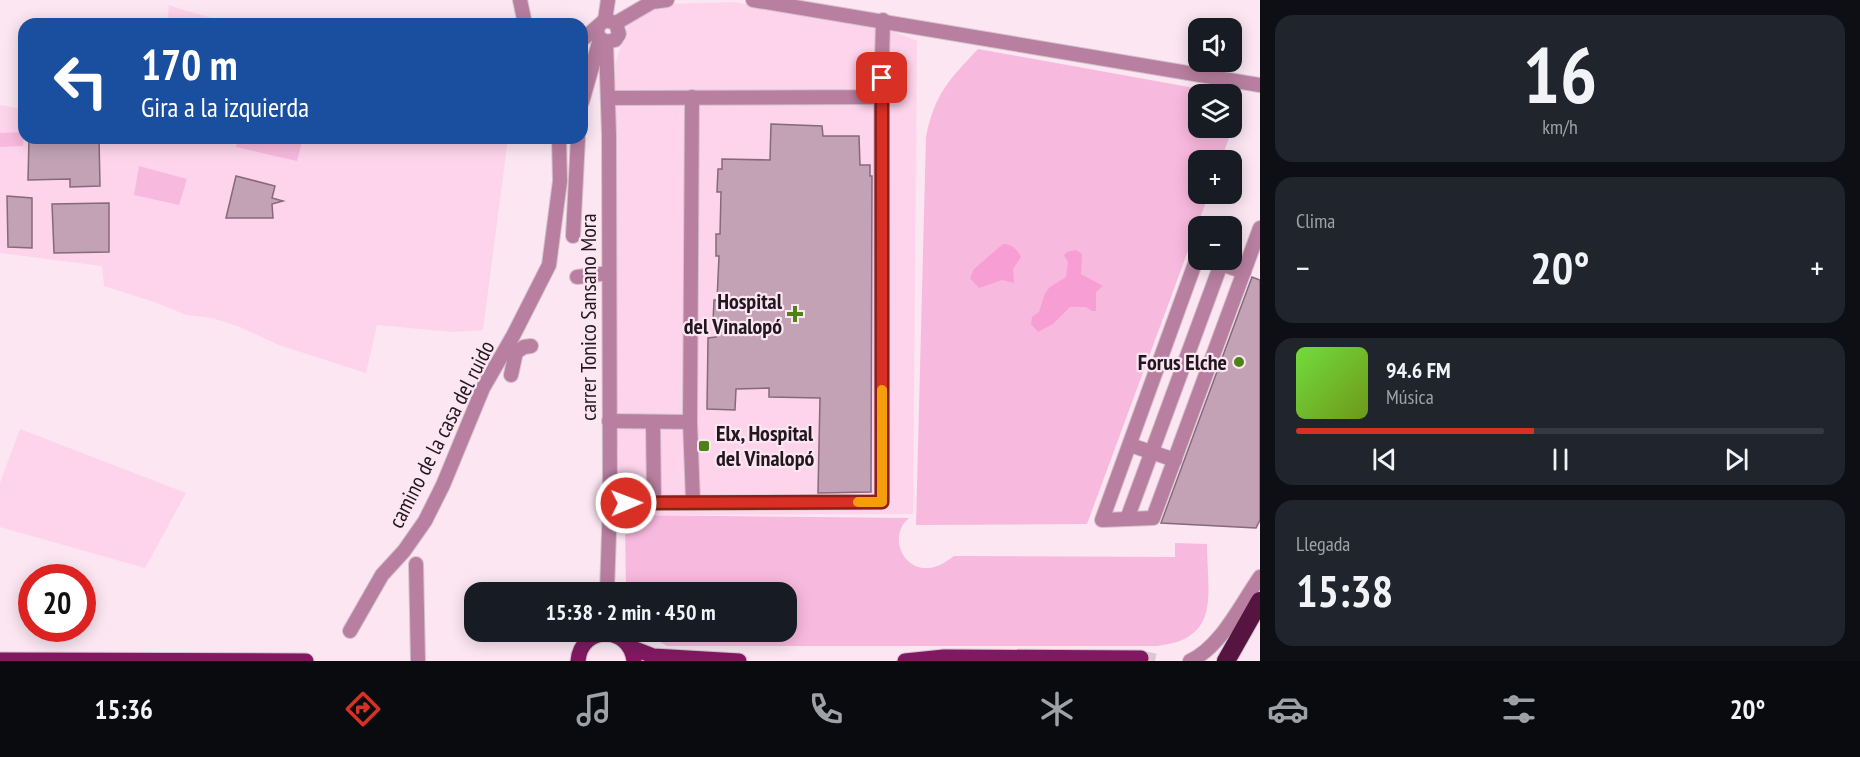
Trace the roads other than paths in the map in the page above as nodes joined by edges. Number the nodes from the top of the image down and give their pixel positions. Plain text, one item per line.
1 (520, 0) edge
2 (608, 0) edge
3 (668, 0) edge
4 (753, 0) edge
5 (524, 18) edge
6 (883, 21) junction
7 (605, 30) junction
8 (588, 37) edge
9 (588, 83) edge
10 (1260, 85) edge
11 (692, 97) junction
12 (881, 97) junction
13 (609, 98) junction
14 (559, 144) edge
15 (578, 144) edge
16 (1260, 228) edge
17 (573, 236) dead end
18 (1193, 270) edge
19 (1213, 270) edge
20 (1238, 270) edge
21 (1244, 272) junction
22 (609, 273) junction
23 (577, 276) dead end
24 (1166, 345) junction
25 (531, 346) dead end
26 (1188, 353) junction
27 (1211, 362) junction
28 (511, 375) dead end
29 (609, 421) junction
30 (653, 422) junction
31 (690, 422) junction
32 (1130, 445) junction
33 (1152, 452) junction
34 (1175, 460) junction
35 (610, 502) junction
36 (654, 502) junction
37 (693, 502) junction
38 (626, 503) junction
39 (1127, 519) junction
40 (609, 521) junction
41 (416, 564) dead end
42 (1260, 577) edge
43 (607, 582) edge
44 (1260, 600) edge
45 (350, 631) dead end
46 (585, 642) edge
47 (627, 645) edge
48 (579, 656) edge
49 (1141, 658) dead end
50 (0, 660) edge
51 (306, 661) edge
52 (418, 661) edge
53 (565, 661) edge
54 (739, 661) edge
55 (905, 661) edge
56 (1190, 661) edge
57 (1226, 661) edge

1 - 5 street
2 - 7 street
3 - 7 street
4 - 6 street
6 - 10 street
6 - 12 street
7 - 8 street
7 - 9 street
7 - 13 street, carrer Tonico Sansano Mora
11 - 12 street
11 - 13 street
11 - 31 street
12 - 37 street
13 - 22 street, carrer Tonico Sansano Mora
14 - 45 street, camino de la casa del ruido
15 - 17 street
16 - 21 street
18 - 24 street
19 - 26 street
20 - 21 street
21 - 27 street
22 - 23 street
22 - 29 street, carrer Tonico Sansano Mora
24 - 26 street
24 - 32 street
25 - 28 street
26 - 27 street
26 - 33 street
27 - 34 street
29 - 30 street
29 - 35 street, carrer Tonico Sansano Mora
30 - 31 street
30 - 36 street
31 - 37 street
32 - 33 street
32 - 39 street
33 - 34 street
33 - 39 street
34 - 39 street
35 - 38 street
35 - 40 street, carrer Tonico Sansano Mora
36 - 37 street
36 - 38 street
38 - 40 street
40 - 43 street, carrer Tonico Sansano Mora
41 - 52 street
42 - 56 street
44 - 57 highway
46 - 48 main road
47 - 54 main road
48 - 53 main road
49 - 55 main road
50 - 51 main road

